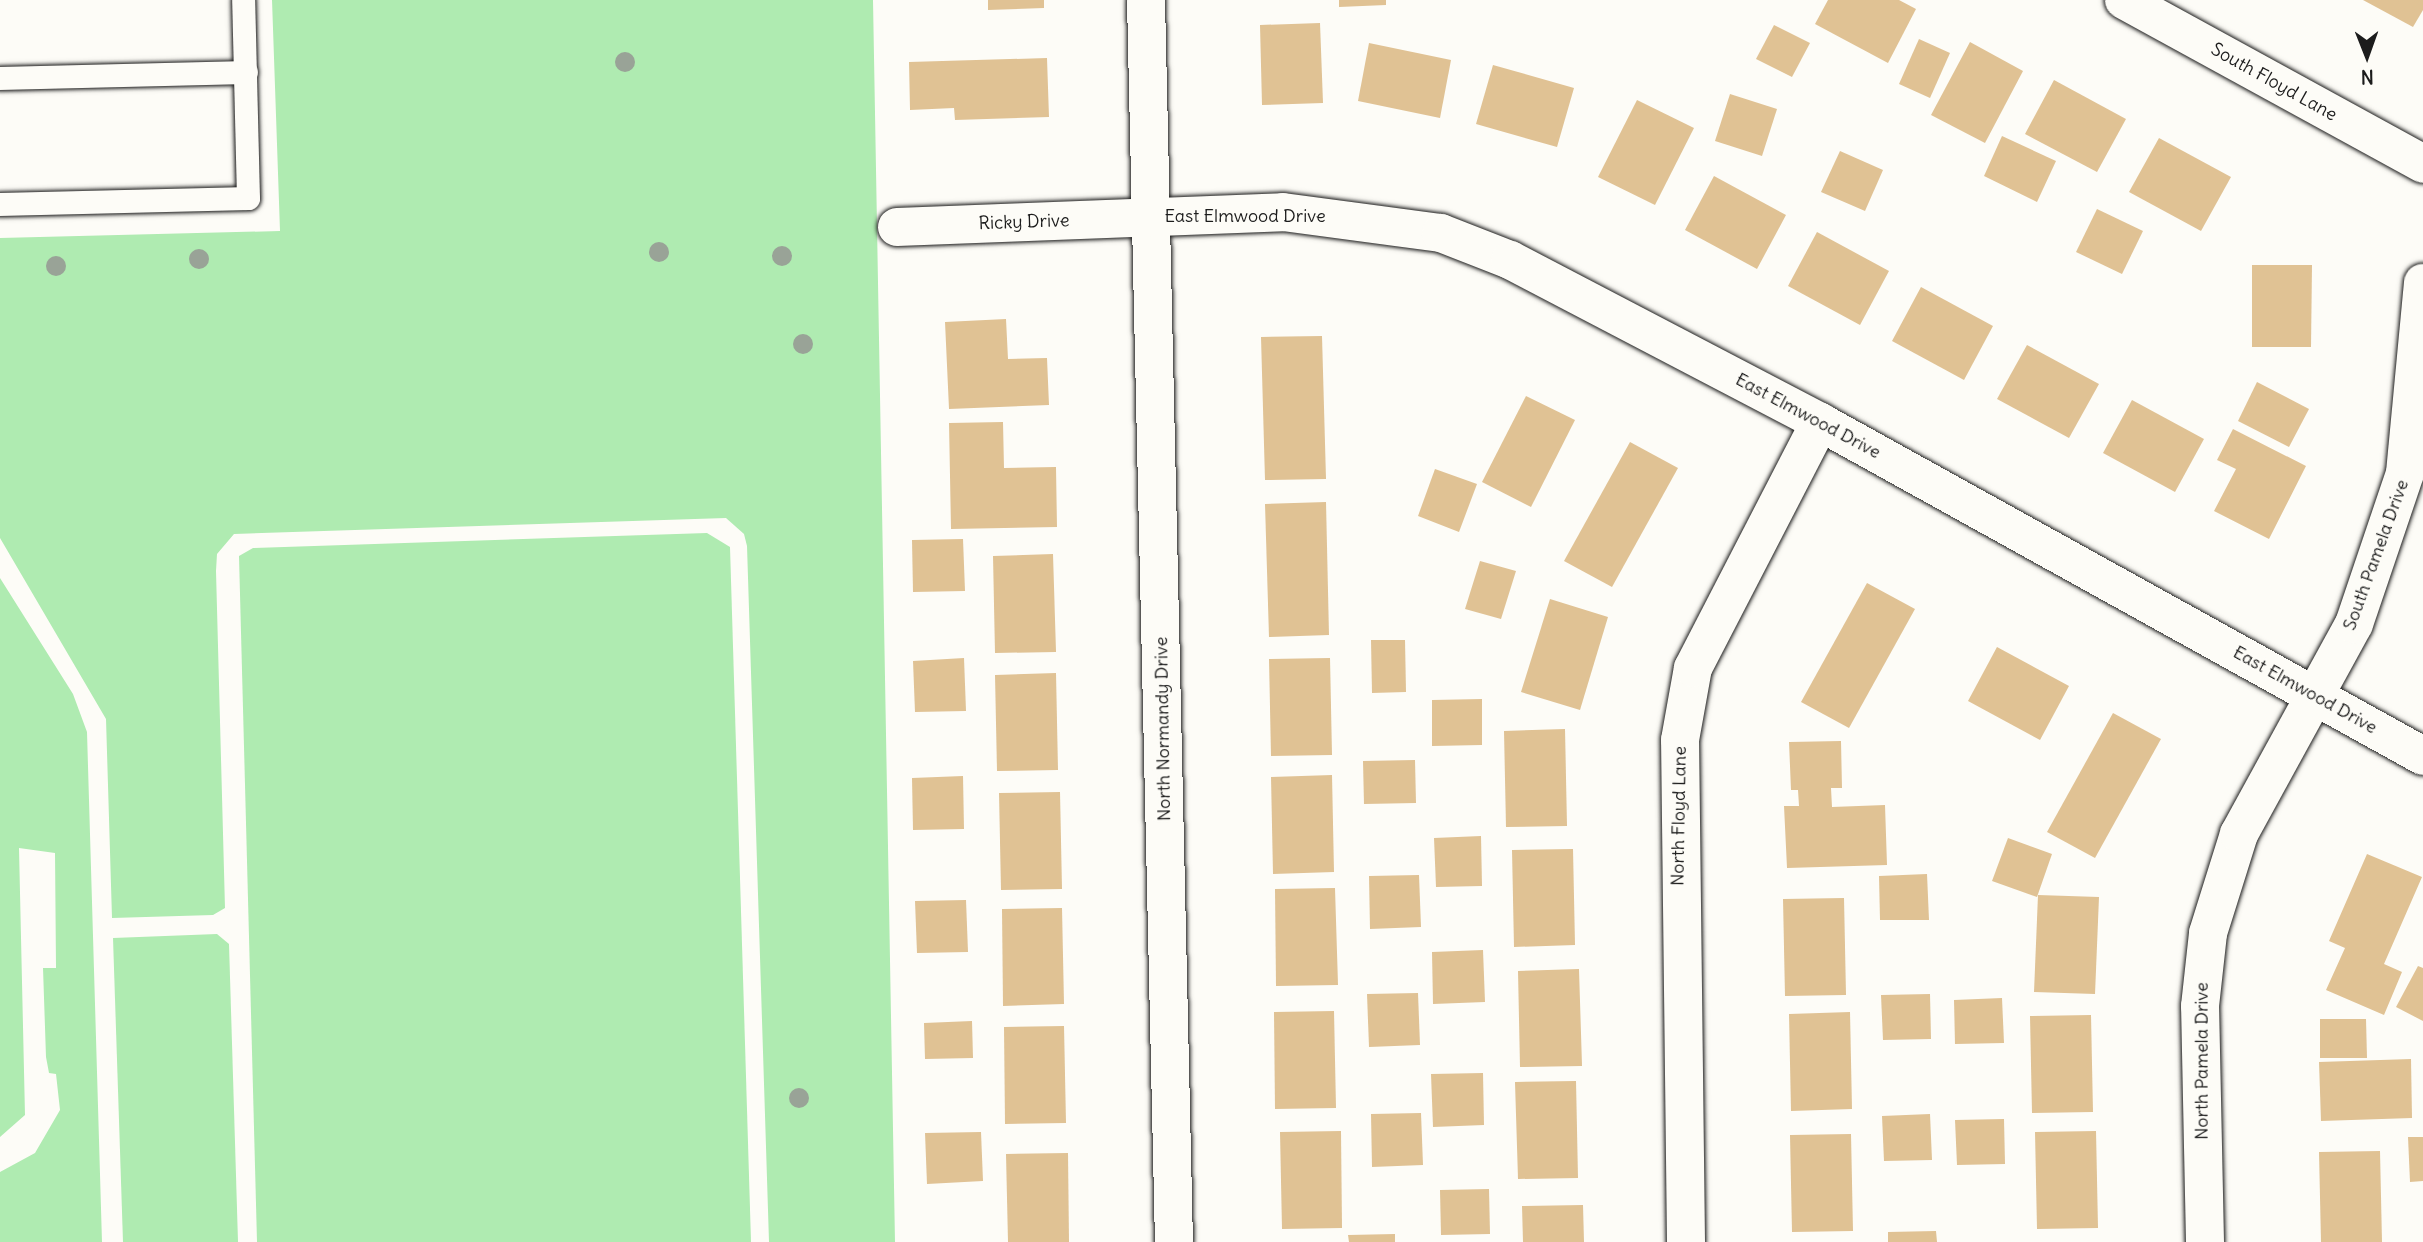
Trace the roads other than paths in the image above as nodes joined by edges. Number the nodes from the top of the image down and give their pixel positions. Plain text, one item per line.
1 (243, 0) edge
2 (1146, 0) edge
3 (2124, 0) edge
4 (246, 72) junction
5 (0, 78) edge
6 (2423, 164) edge
7 (0, 204) edge
8 (1151, 216) junction
9 (897, 227) dead end
10 (2423, 283) edge
11 (1821, 422) junction
12 (2318, 696) junction
13 (2423, 756) edge
14 (1174, 1242) edge
15 (1686, 1242) edge
16 (2205, 1242) edge

1 - 4 lane
2 - 8 street, North Normandy Drive
3 - 6 street, South Floyd Lane
4 - 5 lane
4 - 7 lane
8 - 9 street, Ricky Drive
8 - 11 street, East Elmwood Drive
8 - 14 street, North Normandy Drive
10 - 12 street, South Pamela Drive
11 - 12 street, East Elmwood Drive
11 - 15 street, North Floyd Lane
12 - 13 street, East Elmwood Drive
12 - 16 street, North Pamela Drive

